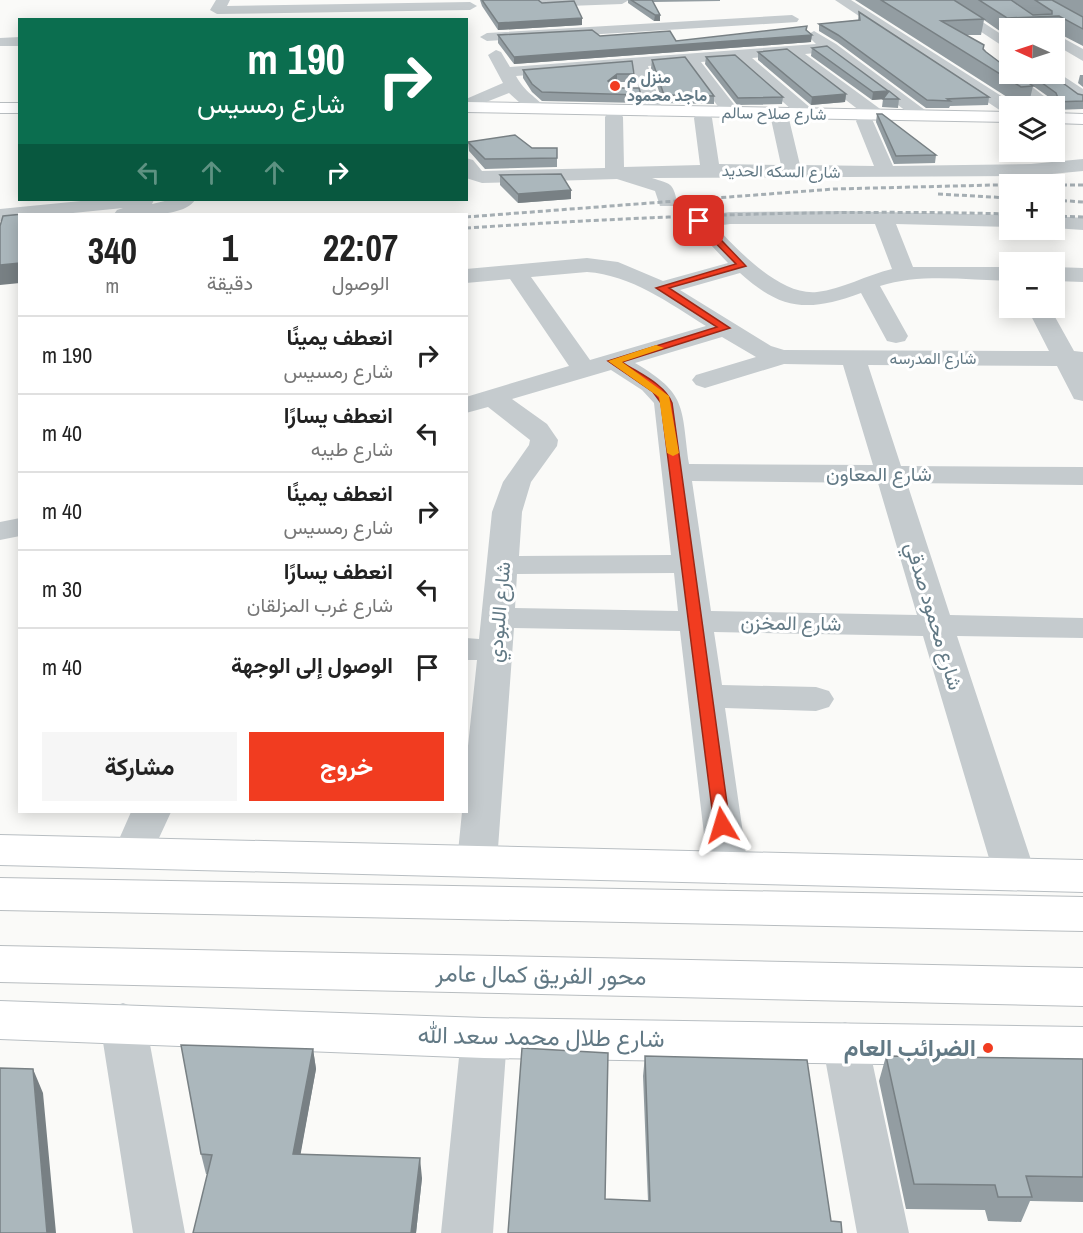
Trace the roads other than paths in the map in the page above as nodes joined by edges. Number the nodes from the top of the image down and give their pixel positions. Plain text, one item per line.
1 (622, 0) edge
2 (940, 0) edge
3 (535, 5) edge
4 (221, 6) edge
5 (839, 6) edge
6 (475, 9) edge
7 (581, 10) edge
8 (562, 11) junction
9 (402, 14) edge
10 (654, 14) junction
11 (334, 15) edge
12 (620, 16) dead end
13 (792, 19) junction
14 (900, 22) edge
15 (879, 23) junction
16 (666, 26) junction
17 (751, 34) edge
18 (586, 37) junction
19 (679, 38) junction
20 (999, 40) edge
21 (18, 41) edge
22 (0, 42) edge
23 (490, 43) junction
24 (1065, 44) edge
25 (831, 47) junction
26 (475, 50) dead end
27 (790, 50) junction
28 (739, 54) junction
29 (1083, 56) edge
30 (690, 58) junction
31 (639, 62) junction
32 (990, 64) edge
33 (508, 79) junction
34 (477, 82) dead end
35 (1065, 84) edge
36 (628, 89) edge
37 (649, 89) junction
38 (1033, 96) edge
39 (1083, 96) edge
40 (18, 100) edge
41 (0, 101) edge
42 (468, 105) edge
43 (468, 106) edge
44 (0, 108) edge
45 (18, 108) edge
46 (537, 109) junction
47 (654, 111) junction
48 (730, 112) junction
49 (999, 113) edge
50 (807, 114) junction
51 (468, 116) edge
52 (924, 116) junction
53 (614, 117) junction
54 (703, 118) junction
55 (871, 118) junction
56 (1065, 118) edge
57 (780, 119) junction
58 (1083, 119) edge
59 (999, 120) edge
60 (999, 120) edge
61 (1065, 121) edge
62 (1083, 126) edge
63 (1027, 162) edge
64 (1083, 165) edge
65 (473, 170) edge
66 (710, 170) junction
67 (1031, 170) junction
68 (792, 171) junction
69 (618, 172) junction
70 (886, 172) junction
71 (18, 196) edge
72 (134, 201) edge
73 (183, 201) edge
74 (667, 202) dead end
75 (0, 204) edge
76 (18, 213) edge
77 (19, 213) edge
78 (130, 213) edge
79 (0, 215) edge
80 (873, 219) junction
81 (999, 220) edge
82 (1065, 223) edge
83 (1083, 224) edge
84 (18, 227) edge
85 (0, 229) edge
86 (742, 266) junction
87 (517, 272) junction
88 (905, 274) junction
89 (999, 274) edge
90 (1065, 275) edge
91 (468, 276) edge
92 (1082, 276) edge
93 (867, 284) junction
94 (661, 288) junction
95 (1046, 318) edge
96 (725, 328) junction
97 (896, 336) dead end
98 (783, 357) junction
99 (854, 357) junction
100 (1074, 359) edge
101 (599, 366) junction
102 (705, 380) dead end
103 (1083, 393) edge
104 (479, 401) edge
105 (675, 472) junction
106 (890, 474) junction
107 (1083, 476) edge
108 (18, 527) edge
109 (0, 531) edge
110 (688, 564) junction
111 (503, 565) junction
112 (695, 622) junction
113 (937, 626) junction
114 (1083, 628) edge
115 (487, 639) edge
116 (705, 696) junction
117 (816, 699) dead end
118 (150, 813) edge
119 (0, 850) edge
120 (133, 854) junction
121 (477, 862) junction
122 (728, 868) junction
123 (1016, 875) junction
124 (1083, 876) edge
125 (0, 894) edge
126 (1083, 914) edge
127 (0, 964) edge
128 (1083, 987) edge
129 (0, 1020) edge
130 (123, 1023) junction
131 (484, 1038) junction
132 (845, 1042) junction
133 (1083, 1047) edge
134 (159, 1233) edge
135 (467, 1233) edge
136 (883, 1233) edge

1 - 3 street
2 - 20 street
3 - 8 street
4 - 11 street
5 - 15 street
6 - 9 street
6 - 23 street
7 - 8 street
8 - 18 street
9 - 11 street
10 - 12 street
10 - 13 street
10 - 16 street
13 - 16 street
13 - 25 street
14 - 15 street
15 - 49 street
16 - 18 street
16 - 19 street
17 - 19 street
18 - 19 street
18 - 23 street
21 - 22 street
23 - 26 street
23 - 33 street
24 - 29 street
25 - 27 street
25 - 52 street
27 - 28 street
27 - 55 street
28 - 30 street
28 - 50 street
30 - 31 street
30 - 48 street
31 - 33 street
31 - 37 street
32 - 38 street
33 - 34 street
33 - 42 street
33 - 46 street
35 - 39 street
36 - 37 street
37 - 47 street
40 - 41 main road
43 - 46 main road, شارع صلاح سالم
44 - 45 main road
46 - 47 main road, شارع صلاح سالم
47 - 48 main road, شارع صلاح سالم
48 - 50 main road, شارع صلاح سالم
50 - 55 main road, شارع صلاح سالم
51 - 53 main road, شارع صلاح سالم
52 - 55 main road, شارع صلاح سالم
52 - 59 main road, شارع صلاح سالم
53 - 54 main road, شارع صلاح سالم
53 - 69 street
54 - 57 main road, شارع صلاح سالم
54 - 66 street
55 - 57 main road, شارع صلاح سالم
55 - 60 main road, شارع صلاح سالم
55 - 70 street
56 - 58 main road
57 - 68 street
61 - 62 main road
63 - 67 street
64 - 67 street, شارع السكه الحديد
65 - 69 street, شارع السكه الحديد
66 - 68 street, شارع السكه الحديد
66 - 69 street, شارع السكه الحديد
67 - 70 street, شارع السكه الحديد
68 - 70 street, شارع السكه الحديد
69 - 74 street
71 - 75 street
72 - 77 street
73 - 78 street
76 - 79 street
80 - 81 street
80 - 86 street
80 - 88 street
82 - 83 street
84 - 85 street
86 - 93 street
86 - 94 street
87 - 91 street
87 - 94 street
87 - 101 street
88 - 89 street
88 - 93 street
90 - 92 street
93 - 97 street
94 - 96 street
95 - 100 street
96 - 98 street
96 - 101 street
98 - 99 street, شارع المدرسه
98 - 102 street
99 - 100 street, شارع المدرسه
99 - 106 street, شارع محمود صدقي
100 - 103 street
101 - 104 street
101 - 105 street
104 - 111 street, شارع اللبودي
105 - 106 street, شارع المعاون
105 - 110 street
106 - 107 street, شارع المعاون
106 - 113 street, شارع محمود صدقي
108 - 109 street
110 - 111 street
110 - 112 street
111 - 115 street, شارع اللبودي
112 - 113 street, شارع المخزن
112 - 115 street, شارع المخزن
112 - 116 street
113 - 114 street, شارع المخزن
113 - 123 street, شارع محمود صدقي
115 - 121 street, شارع اللبودي
116 - 117 street
116 - 122 street
118 - 120 street
119 - 120 main road
120 - 121 main road
121 - 122 main road
122 - 123 main road
123 - 124 main road
125 - 126 main road
127 - 128 main road, محور الفريق كمال عامر
129 - 130 main road, شارع طلال محمد سعد الله
130 - 131 main road, شارع طلال محمد سعد الله
130 - 134 street
131 - 132 main road, شارع طلال محمد سعد الله
131 - 135 street
132 - 133 main road, شارع طلال محمد سعد الله
132 - 136 street

